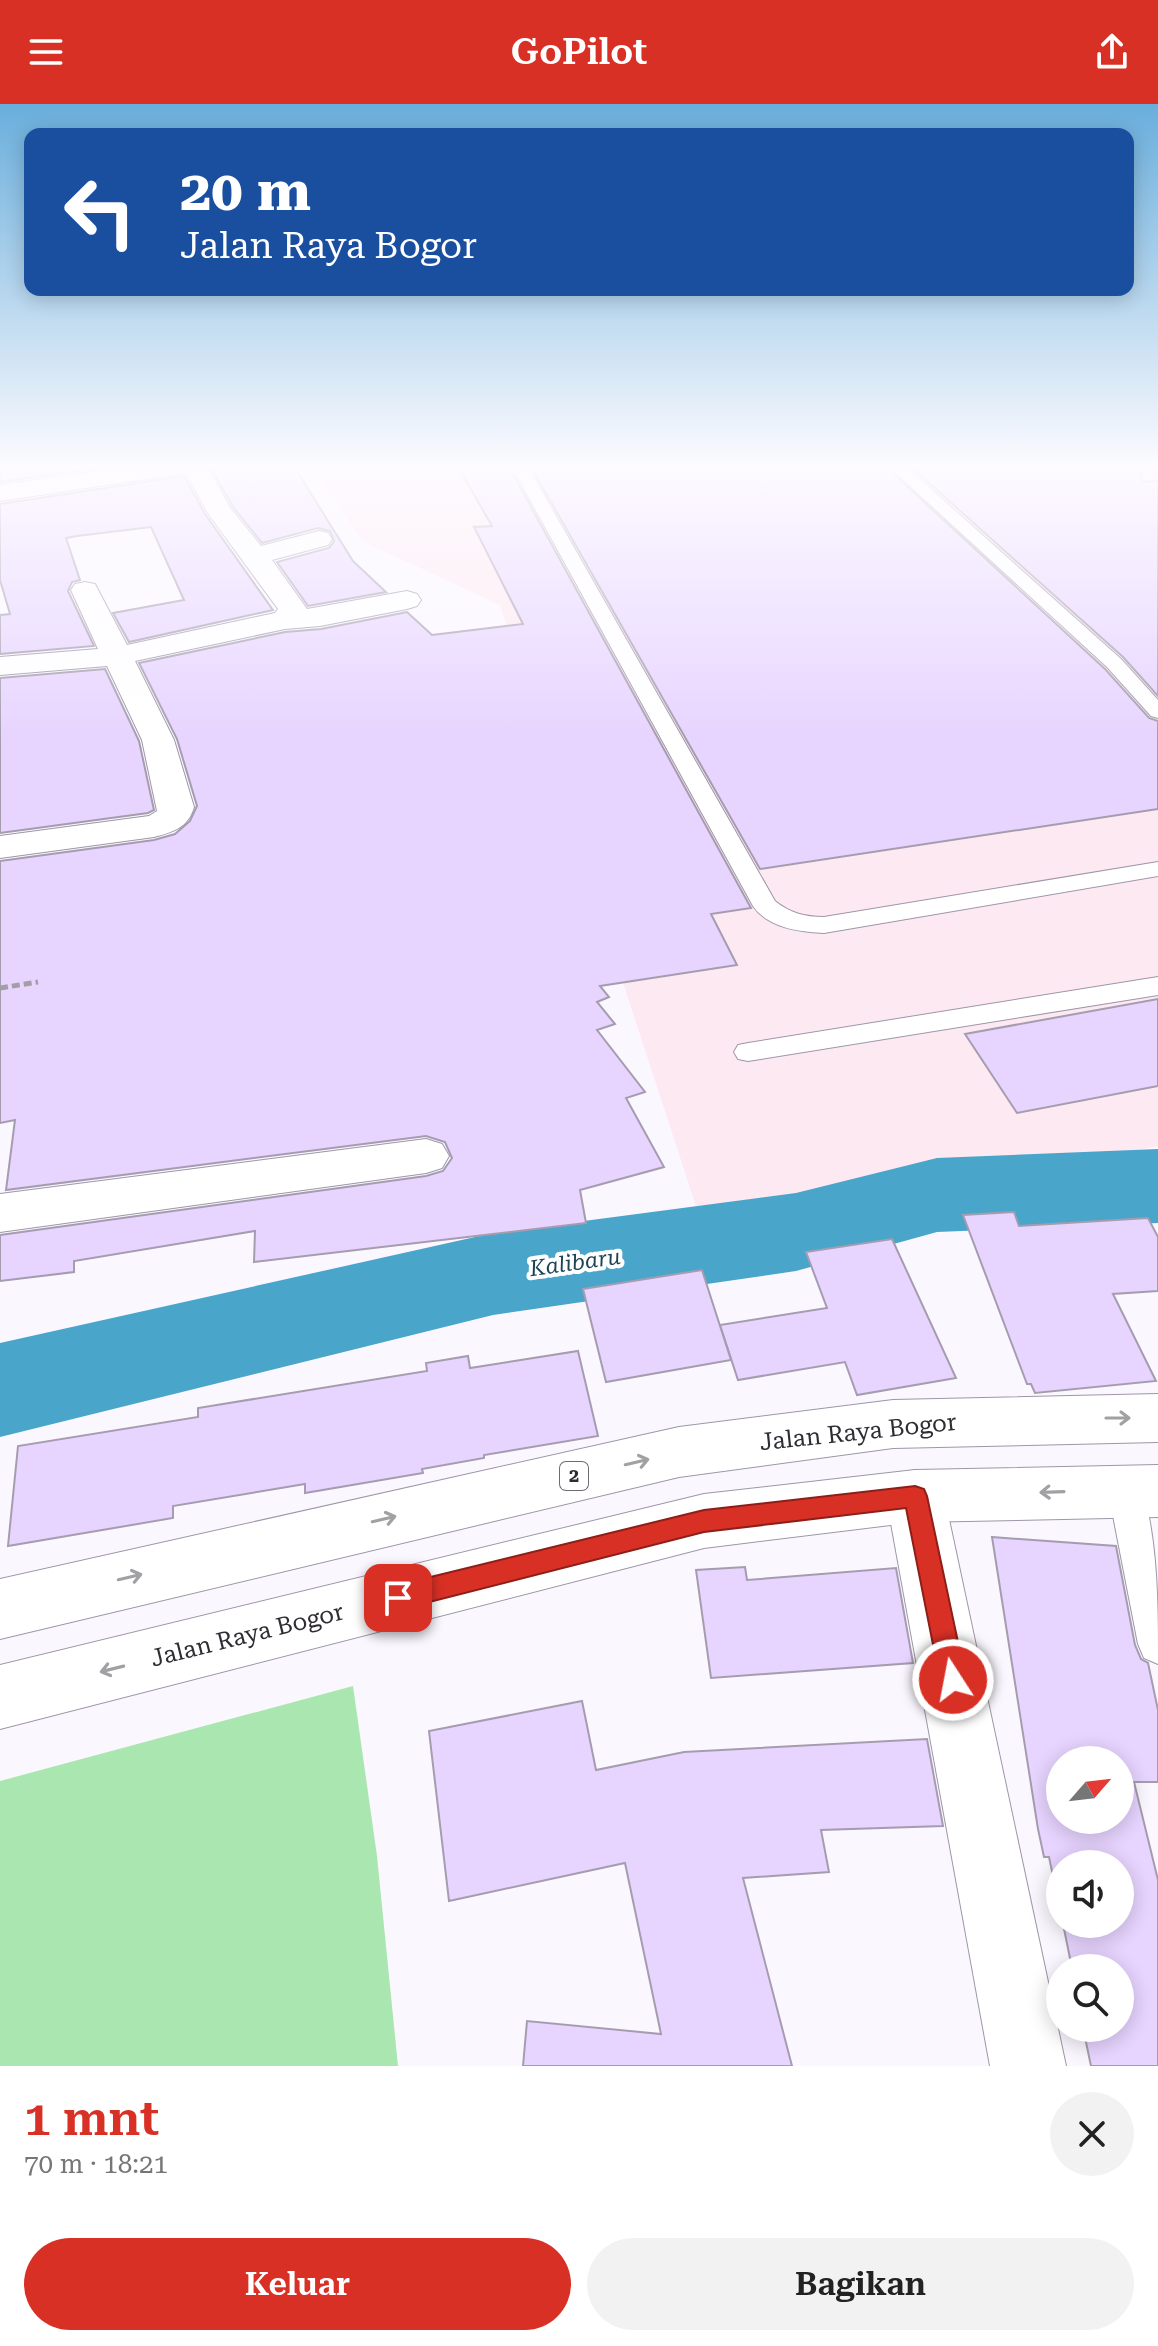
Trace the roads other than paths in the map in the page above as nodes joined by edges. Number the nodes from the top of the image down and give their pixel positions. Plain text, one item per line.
1 (255, 556) edge
2 (570, 557) edge
3 (996, 557) edge
4 (85, 590) dead end
5 (407, 600) dead end
6 (285, 620) junction
7 (118, 656) junction
8 (0, 666) edge
9 (1158, 712) edge
10 (0, 847) edge
11 (1158, 869) edge
12 (1158, 986) edge
13 (748, 1052) dead end
14 (426, 1156) dead end
15 (0, 1213) edge
16 (1158, 1418) edge
17 (1142, 1491) edge
18 (915, 1496) junction
19 (0, 1609) edge
20 (1157, 1632) edge
21 (0, 1697) edge
22 (1028, 2066) edge

1 - 6 main road
2 - 11 lane
3 - 9 lane
4 - 7 main road
5 - 6 main road
6 - 7 main road
7 - 8 main road
7 - 10 main road
12 - 13 lane
14 - 15 main road
19 -> 16 main road, Jalan Raya Bogor / 2
17 -> 18 main road, Jalan Raya Bogor
17 - 20 lane
18 -> 21 main road, Jalan Raya Bogor
18 - 22 main road

